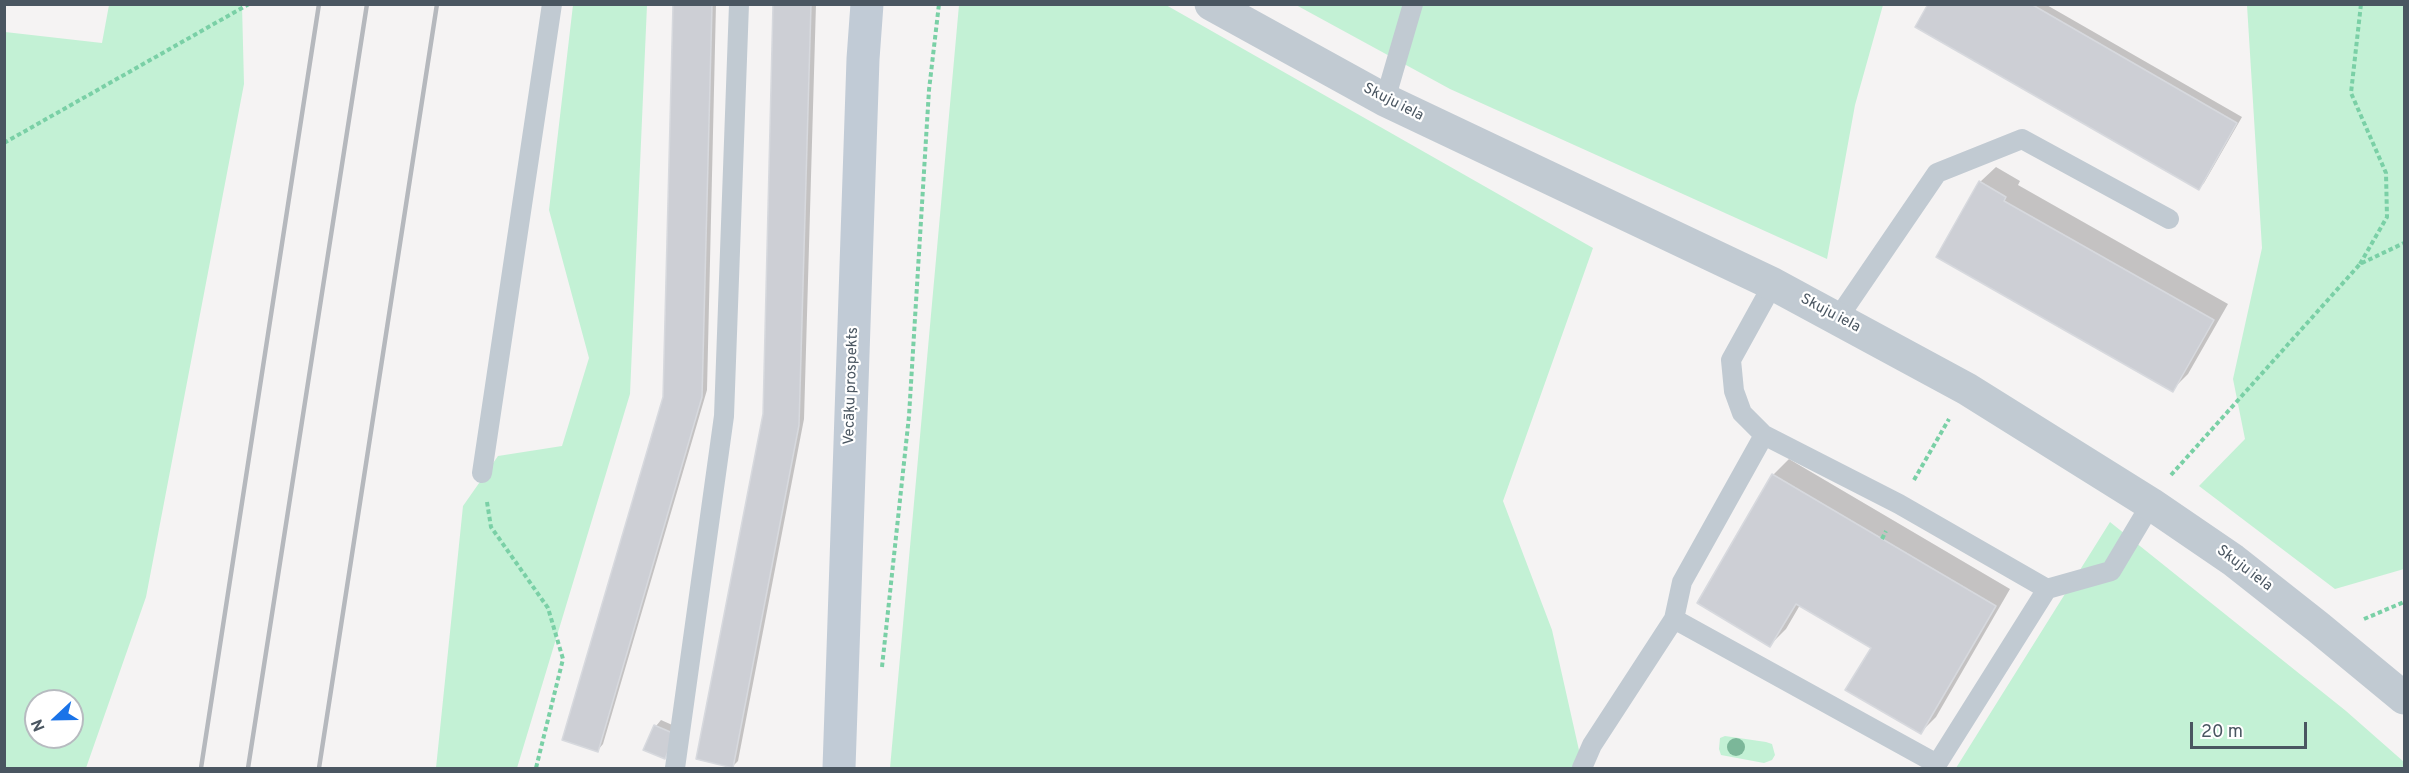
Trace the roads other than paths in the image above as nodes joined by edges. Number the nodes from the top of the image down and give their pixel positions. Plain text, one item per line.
1 (552, 4) edge
2 (739, 4) edge
3 (867, 4) edge
4 (1211, 4) edge
5 (1413, 4) edge
6 (1385, 100) junction
7 (2169, 219) dead end
8 (1773, 284) junction
9 (1838, 318) junction
10 (1764, 435) junction
11 (482, 473) road end
12 (2151, 504) junction
13 (2047, 589) junction
14 (1674, 619) junction
15 (2404, 698) edge
16 (675, 768) edge
17 (839, 768) edge
18 (1582, 768) edge

1 - 11 lane
2 - 16 lane
3 - 17 main road, Vecāķu prospekts
4 - 6 street, Skuju iela
5 - 6 lane
6 - 8 street, Skuju iela
7 - 9 lane
8 - 9 street, Skuju iela
8 - 10 lane
9 - 12 street, Skuju iela
10 - 13 lane
10 - 14 lane
12 - 13 lane
12 - 15 street, Skuju iela
13 - 14 lane
14 - 18 lane

